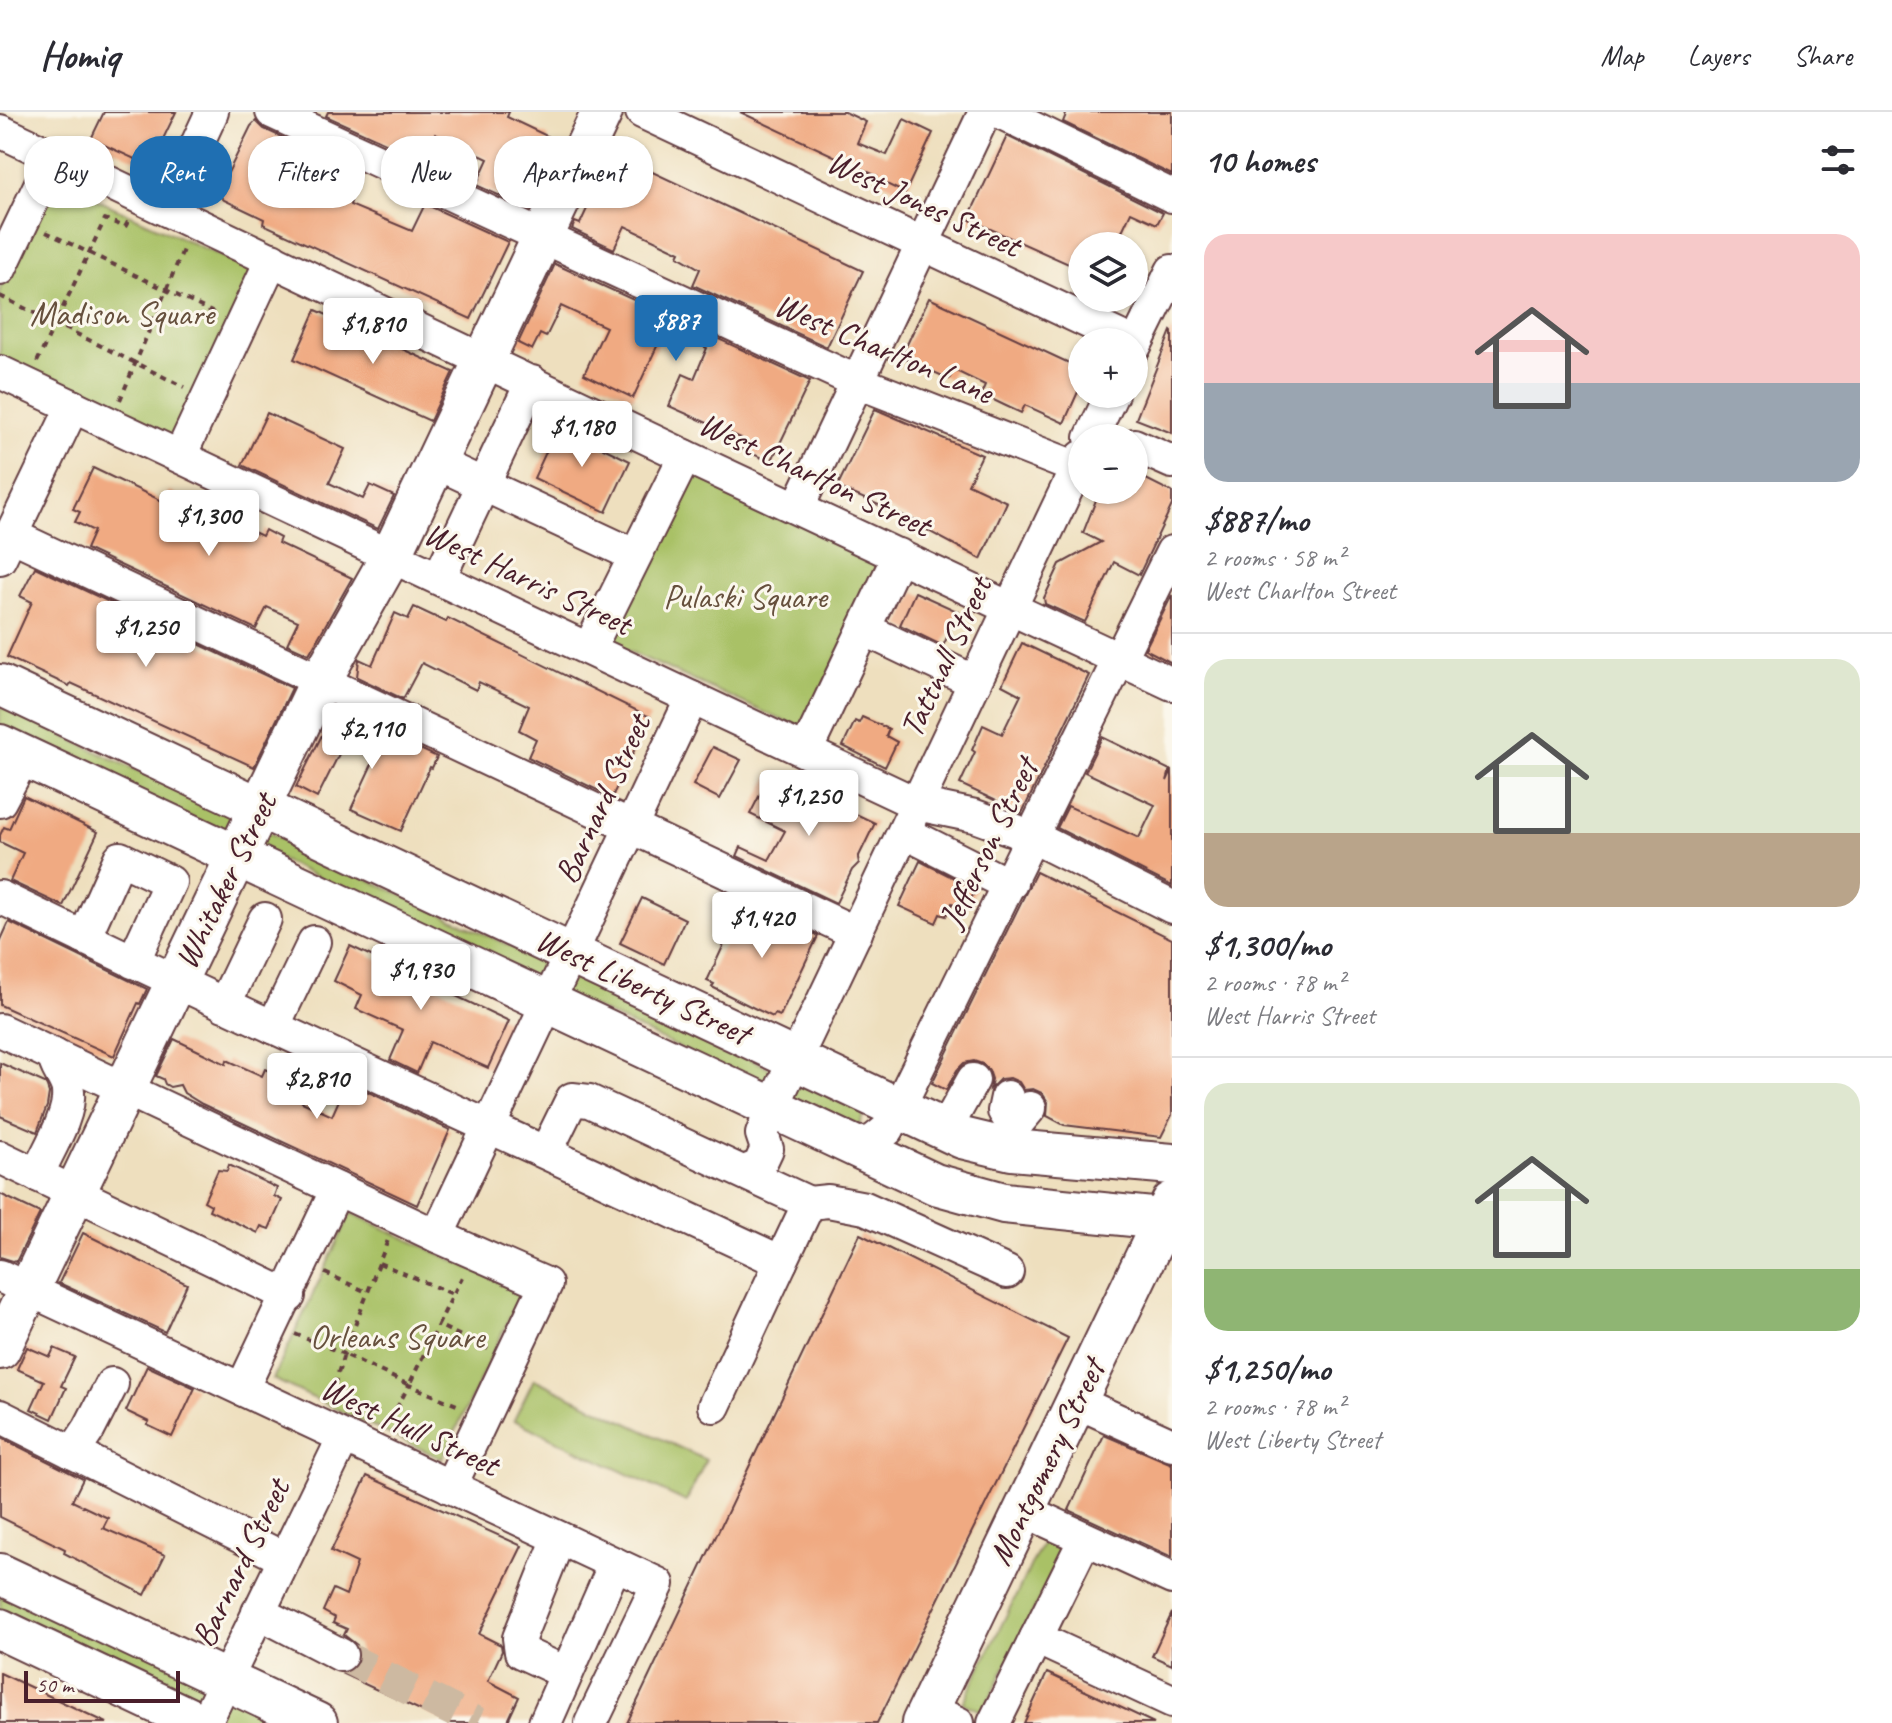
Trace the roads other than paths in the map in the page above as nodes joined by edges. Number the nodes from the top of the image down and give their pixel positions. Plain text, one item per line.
1 (212, 112) edge
2 (272, 112) edge
3 (602, 112) edge
4 (642, 112) edge
5 (985, 112) edge
6 (1000, 112) edge
7 (0, 131) edge
8 (24, 142) edge
9 (114, 184) edge
10 (1172, 196) edge
11 (27, 208) edge
12 (167, 209) junction
13 (543, 238) junction
14 (923, 244) junction
15 (4, 253) edge
16 (272, 259) junction
17 (1172, 271) edge
18 (1100, 328) edge
19 (1142, 328) edge
20 (484, 359) junction
21 (0, 372) edge
22 (532, 382) junction
23 (858, 382) junction
24 (73, 406) junction
25 (1068, 439) edge
26 (1148, 451) edge
27 (180, 456) junction
28 (685, 456) junction
29 (435, 462) junction
30 (1172, 462) edge
31 (481, 484) junction
32 (1068, 495) edge
33 (798, 507) junction
34 (6, 546) edge
35 (1172, 552) edge
36 (634, 555) junction
37 (899, 555) junction
38 (391, 556) junction
39 (439, 578) junction
40 (1011, 607) junction
41 (864, 629) junction
42 (589, 649) junction
43 (1121, 659) junction
44 (320, 682) junction
45 (975, 682) junction
46 (1172, 684) edge
47 (0, 685) edge
48 (692, 698) junction
49 (12, 750) edge
50 (806, 751) junction
51 (0, 801) edge
52 (261, 807) junction
53 (911, 818) junction
54 (631, 827) junction
55 (1033, 837) junction
56 (237, 855) junction
57 (1011, 883) junction
58 (0, 897) edge
59 (1172, 907) edge
60 (265, 919) dead end
61 (856, 933) junction
62 (84, 938) junction
63 (314, 942) dead end
64 (571, 952) junction
65 (133, 962) junction
66 (176, 983) junction
67 (549, 1002) junction
68 (224, 1005) junction
69 (273, 1027) junction
70 (0, 1030) edge
71 (54, 1055) junction
72 (795, 1058) junction
73 (125, 1088) junction
74 (899, 1108) junction
75 (1004, 1108) junction
76 (768, 1120) junction
77 (949, 1124) junction
78 (489, 1125) junction
79 (851, 1144) junction
80 (546, 1152) junction
81 (0, 1157) edge
82 (1172, 1164) edge
83 (744, 1172) junction
84 (37, 1175) junction
85 (337, 1189) junction
86 (74, 1194) junction
87 (809, 1203) junction
88 (1170, 1214) edge
89 (437, 1236) junction
90 (781, 1262) junction
91 (1007, 1272) dead end
92 (14, 1283) edge
93 (289, 1296) junction
94 (0, 1349) edge
95 (112, 1384) dead end
96 (242, 1389) junction
97 (1075, 1401) junction
98 (714, 1406) dead end
99 (0, 1416) edge
100 (344, 1437) junction
101 (1172, 1445) edge
102 (73, 1453) junction
103 (450, 1487) junction
104 (1023, 1510) junction
105 (559, 1538) junction
106 (1085, 1539) junction
107 (283, 1558) junction
108 (615, 1564) junction
109 (0, 1574) edge
110 (1172, 1578) edge
111 (258, 1612) junction
112 (0, 1629) edge
113 (1036, 1638) junction
114 (341, 1655) tunnel mouth
115 (566, 1673) junction
116 (225, 1680) junction
117 (1172, 1701) edge
118 (936, 1718) edge
119 (199, 1723) edge
120 (205, 1723) edge
121 (317, 1723) edge
122 (545, 1723) edge
123 (591, 1723) edge
124 (994, 1723) edge

1 - 12 street
2 - 13 street, West Charlton Lane
3 - 13 main road, Whitaker Street
4 - 14 street, West Jones Street
5 - 14 street
6 - 10 street
7 - 8 street, West Charlton Street
9 - 12 street, West Charlton Street
11 - 15 street
12 - 16 street, West Charlton Street
13 - 20 main road, Whitaker Street
13 - 23 street, West Charlton Lane
14 - 18 street, West Jones Street
14 - 23 street
16 - 20 street, West Charlton Street
16 - 27 street
17 - 19 street
20 - 22 street, West Charlton Street
20 - 29 main road, Whitaker Street
21 - 24 street, West Harris Street
22 - 28 street, West Charlton Street
22 - 31 street
23 - 25 street, West Charlton Lane
23 - 33 street
24 - 27 street, West Harris Street
24 - 34 street
26 - 30 street
27 - 38 street, West Harris Street
28 - 33 street, West Charlton Street
28 - 36 street
29 - 31 street
29 - 38 main road, Whitaker Street
31 - 36 street
31 - 39 street
32 - 40 street, Tattnall Street
33 - 37 street, West Charlton Street
34 - 44 street
35 - 43 street, Jefferson Street
36 - 42 street
37 - 40 street, West Charlton Street
37 - 41 street
38 - 39 street, West Harris Street
38 - 44 main road, Whitaker Street
39 - 42 street, West Harris Street
40 - 43 street, West Charlton Street
40 - 45 street, Tattnall Street
41 - 45 street
41 - 50 street
42 - 48 street, West Harris Street
43 - 46 street, West Charlton Street
43 - 55 street, Jefferson Street
44 - 52 main road, Whitaker Street
44 - 54 street
45 - 53 street, Tattnall Street
47 - 52 main road, West Liberty Street
48 - 50 street, West Harris Street
48 - 54 street, Barnard Street
49 - 51 street
49 - 56 main road, West Liberty Street
50 - 53 street, West Harris Street
52 - 56 main road, Whitaker Street
52 - 64 main road, West Liberty Street
53 - 55 street, West Harris Street
53 - 57 street
53 - 61 street, Tattnall Street
54 - 61 street
54 - 64 street, Barnard Street
55 - 57 street, Jefferson Street
55 - 59 street, West Harris Street
56 - 66 main road, Whitaker Street
56 - 67 main road, West Liberty Street
57 - 74 street, Jefferson Street
58 - 62 street
60 - 68 street
61 - 72 street, Tattnall Street
62 - 65 street
62 - 65 street
63 - 69 street
64 - 67 street, Barnard Street
64 - 72 main road, West Liberty Street
65 - 66 street
66 - 68 street
66 - 73 main road, Whitaker Street
67 - 76 main road, West Liberty Street
67 - 78 street, Barnard Street
68 - 69 street
69 - 78 street
70 - 71 street
71 - 73 street
71 - 84 street
72 - 74 main road, West Liberty Street
72 - 76 street, Tattnall Street
73 - 85 street
73 - 86 main road, Whitaker Street
74 - 77 main road, West Liberty Street
74 - 79 street, Jefferson Street
75 - 77 street
75 - 77 main road, West Liberty Street
75 - 82 main road, West Liberty Street
76 - 79 main road, West Liberty Street
76 - 83 street, Tattnall Street
78 - 80 street
78 - 89 street, Barnard Street
79 - 88 main road, West Liberty Street
80 - 83 street
80 - 90 street
81 - 84 street
83 - 87 street
84 - 86 street
85 - 89 street
85 - 93 street
86 - 92 main road, Whitaker Street
86 - 93 street
87 - 90 street
87 - 91 street
88 - 97 main road, Montgomery Street
89 - 103 street
90 - 98 street
92 - 94 main road, Whitaker Street
92 - 96 street, West Hull Street
93 - 96 street
95 - 102 street
96 - 100 street, West Hull Street
97 - 101 street
97 - 104 main road, Montgomery Street
99 - 102 street
100 - 103 street, West Hull Street
100 - 107 street, Barnard Street
102 - 107 street
103 - 105 street, West Hull Street
104 - 106 street
104 - 118 main road, Montgomery Street
105 - 108 street, West Hull Street
105 - 115 street
106 - 110 street
106 - 113 street, Montgomery Street
107 - 111 street, Barnard Street
108 - 115 street
108 - 123 street, West Hull Street
109 - 116 main road
111 - 114 street
111 - 116 street, Barnard Street
112 - 119 main road
113 - 117 street
113 - 124 street, Montgomery Street
115 - 122 street
116 - 120 street, Barnard Street
116 - 121 main road

